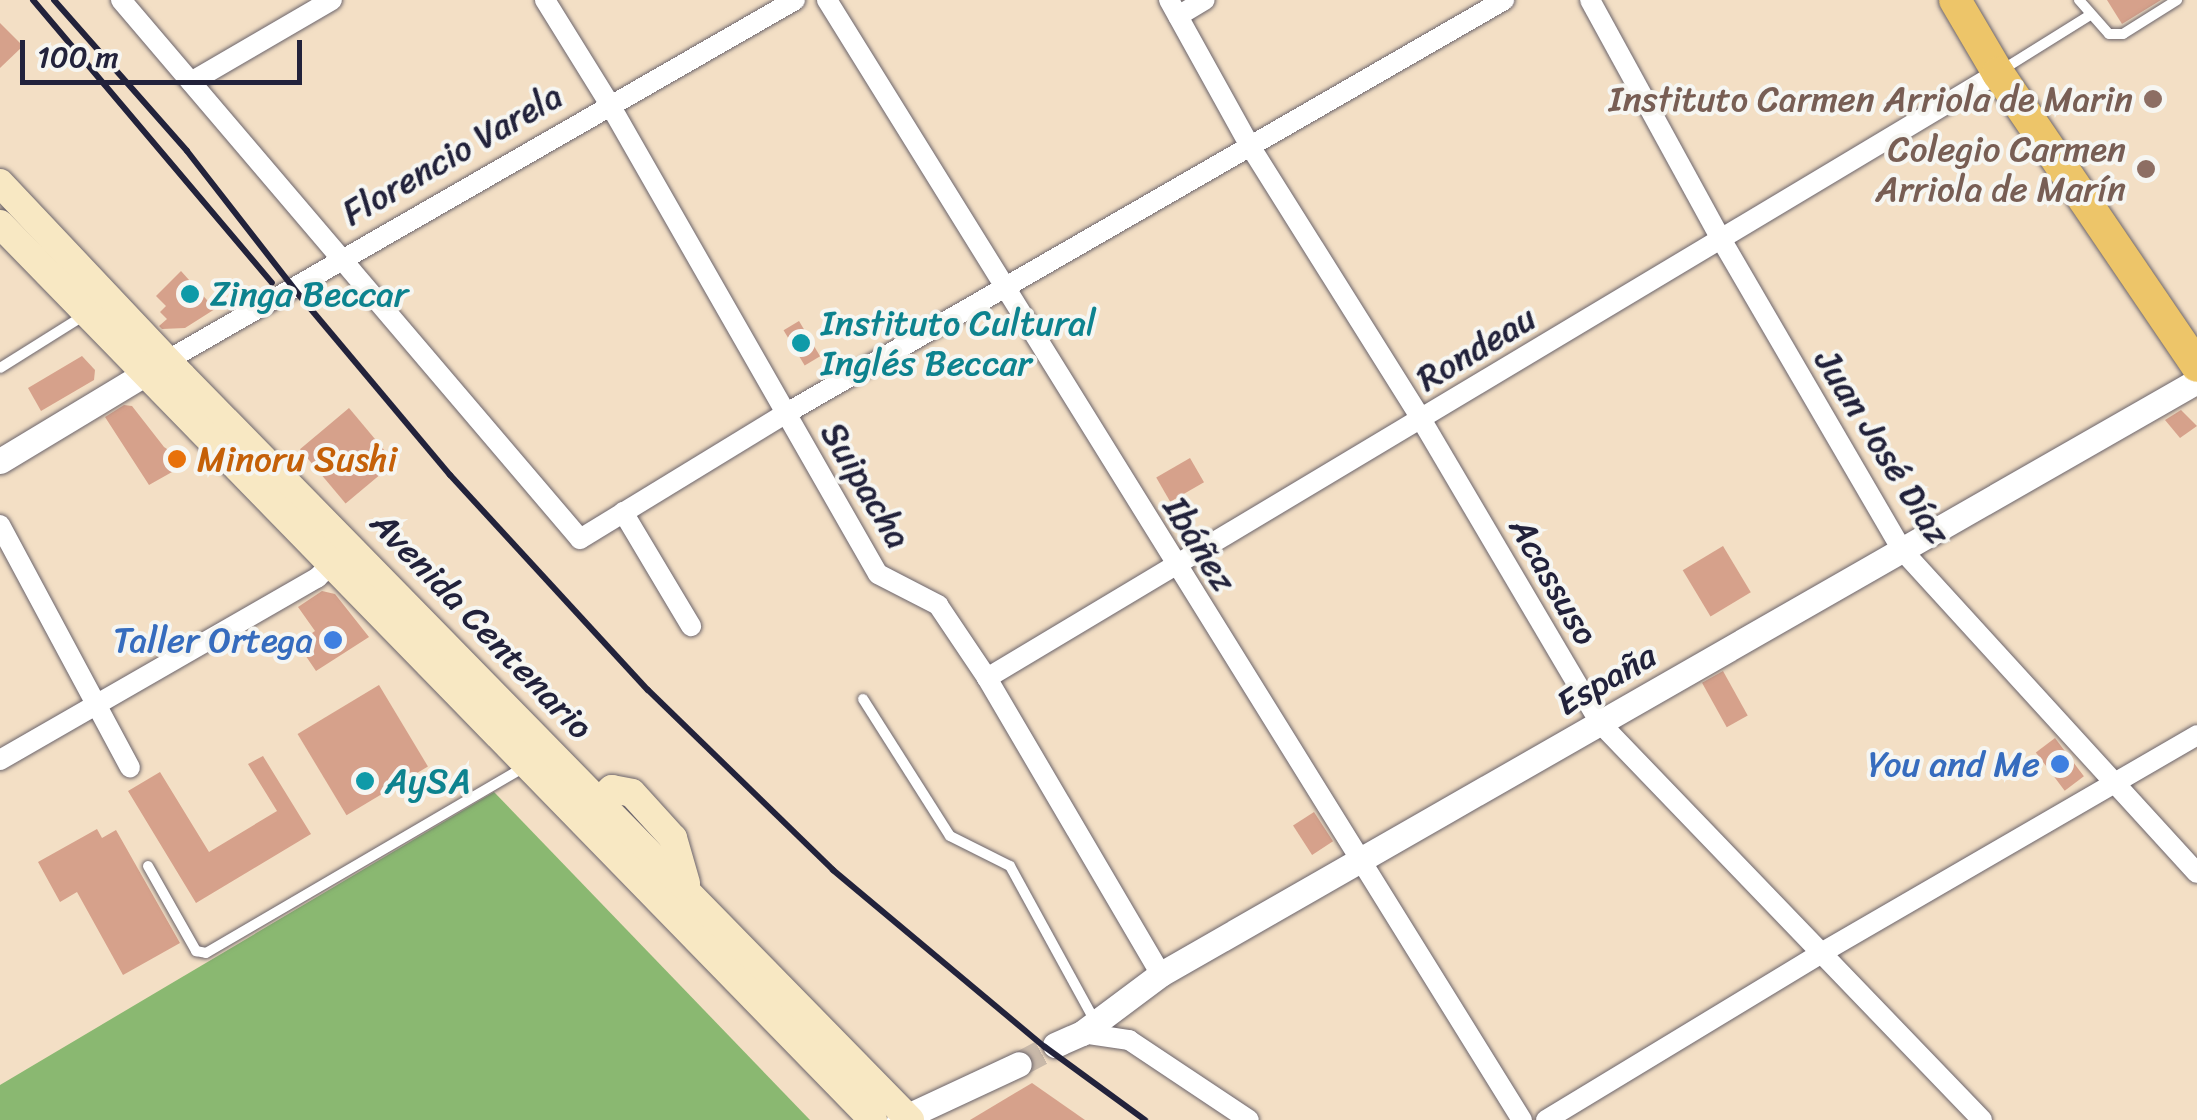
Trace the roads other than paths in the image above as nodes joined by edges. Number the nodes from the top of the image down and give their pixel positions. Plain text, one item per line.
1 (121, 0) edge
2 (332, 0) edge
3 (544, 0) edge
4 (795, 0) edge
5 (827, 0) edge
6 (1205, 0) edge
7 (1504, 0) edge
8 (1590, 0) edge
9 (1955, 0) edge
10 (2079, 0) edge
11 (2177, 0) edge
12 (1173, 8) edge
13 (2090, 14) junction
14 (1998, 73) junction
15 (191, 82) junction
16 (610, 105) junction
17 (1250, 146) junction
18 (0, 183) edge
19 (0, 224) edge
20 (1720, 239) junction
21 (340, 258) junction
22 (1002, 288) junction
23 (87, 314) junction
24 (2197, 366) edge
25 (157, 367) junction
26 (0, 368) edge
27 (2197, 381) edge
28 (785, 414) junction
29 (1422, 419) junction
30 (0, 461) edge
31 (622, 512) junction
32 (0, 524) edge
33 (1902, 550) junction
34 (341, 554) junction
35 (1176, 566) junction
36 (692, 626) dead end
37 (987, 678) junction
38 (863, 700) dead end
39 (96, 704) junction
40 (1600, 723) junction
41 (2197, 736) edge
42 (0, 760) edge
43 (527, 765) junction
44 (130, 767) dead end
45 (2114, 784) junction
46 (591, 809) junction
47 (1360, 861) junction
48 (148, 866) dead end
49 (2197, 873) edge
50 (1823, 952) junction
51 (1161, 974) junction
52 (1129, 1001) junction
53 (1088, 1027) junction
54 (1129, 1040) junction
55 (1055, 1045) tunnel mouth
56 (1019, 1064) tunnel mouth
57 (905, 1119) edge
58 (873, 1120) edge
59 (1249, 1120) edge
60 (1522, 1120) edge
61 (1546, 1120) edge
62 (1982, 1120) edge

1 - 15 street
2 - 15 street
3 - 16 street, Suipacha
4 - 16 street, Florencio Varela
5 - 22 street, Ibáñez
6 - 12 street
7 - 17 street
8 - 20 street, Juan José Díaz
9 - 14 main road
10 - 13 lane
11 - 13 lane
12 - 17 street, Acassuso
13 - 14 lane
14 - 20 street, Rondeau
14 - 24 main road
15 - 21 street
16 - 21 street, Florencio Varela
16 - 28 street, Suipacha
17 - 22 street
17 - 29 street, Acassuso
18 - 25 main road, Avenida Centenario
19 - 23 main road, Avenida Centenario
20 - 29 street, Rondeau
20 - 33 street, Juan José Díaz
21 - 25 street, Florencio Varela
21 - 31 street
22 - 28 street
22 - 35 street, Ibáñez
23 - 25 main road, Avenida Centenario
23 - 26 lane
25 - 30 street
25 - 34 main road, Avenida Centenario
27 - 33 street, España
28 - 31 street
28 - 37 street, Suipacha
29 - 35 street, Rondeau
29 - 40 street, Acassuso
31 - 36 street
32 - 39 street
33 - 40 street, España
33 - 45 street, Juan José Díaz
34 - 39 street
34 - 43 main road, Avenida Centenario
34 - 46 main road, Avenida Centenario
35 - 37 street, Rondeau
35 - 47 street, Ibáñez
37 - 51 street, Suipacha
38 - 53 lane
39 - 42 street
39 - 44 street
40 - 47 street, España
40 - 50 street, Acassuso
41 - 45 street
43 - 46 main road, Avenida Centenario
43 - 48 lane
45 - 49 street, Juan José Díaz
45 - 50 street
46 - 57 main road
46 - 58 main road, Avenida Centenario
47 - 51 street, España
47 - 60 street, Ibáñez
50 - 61 street
50 - 62 street, Acassuso
51 - 52 street, España
52 - 53 street, España
52 - 54 street
53 - 54 street
53 - 55 street, España
54 - 59 street
56 - 57 street

